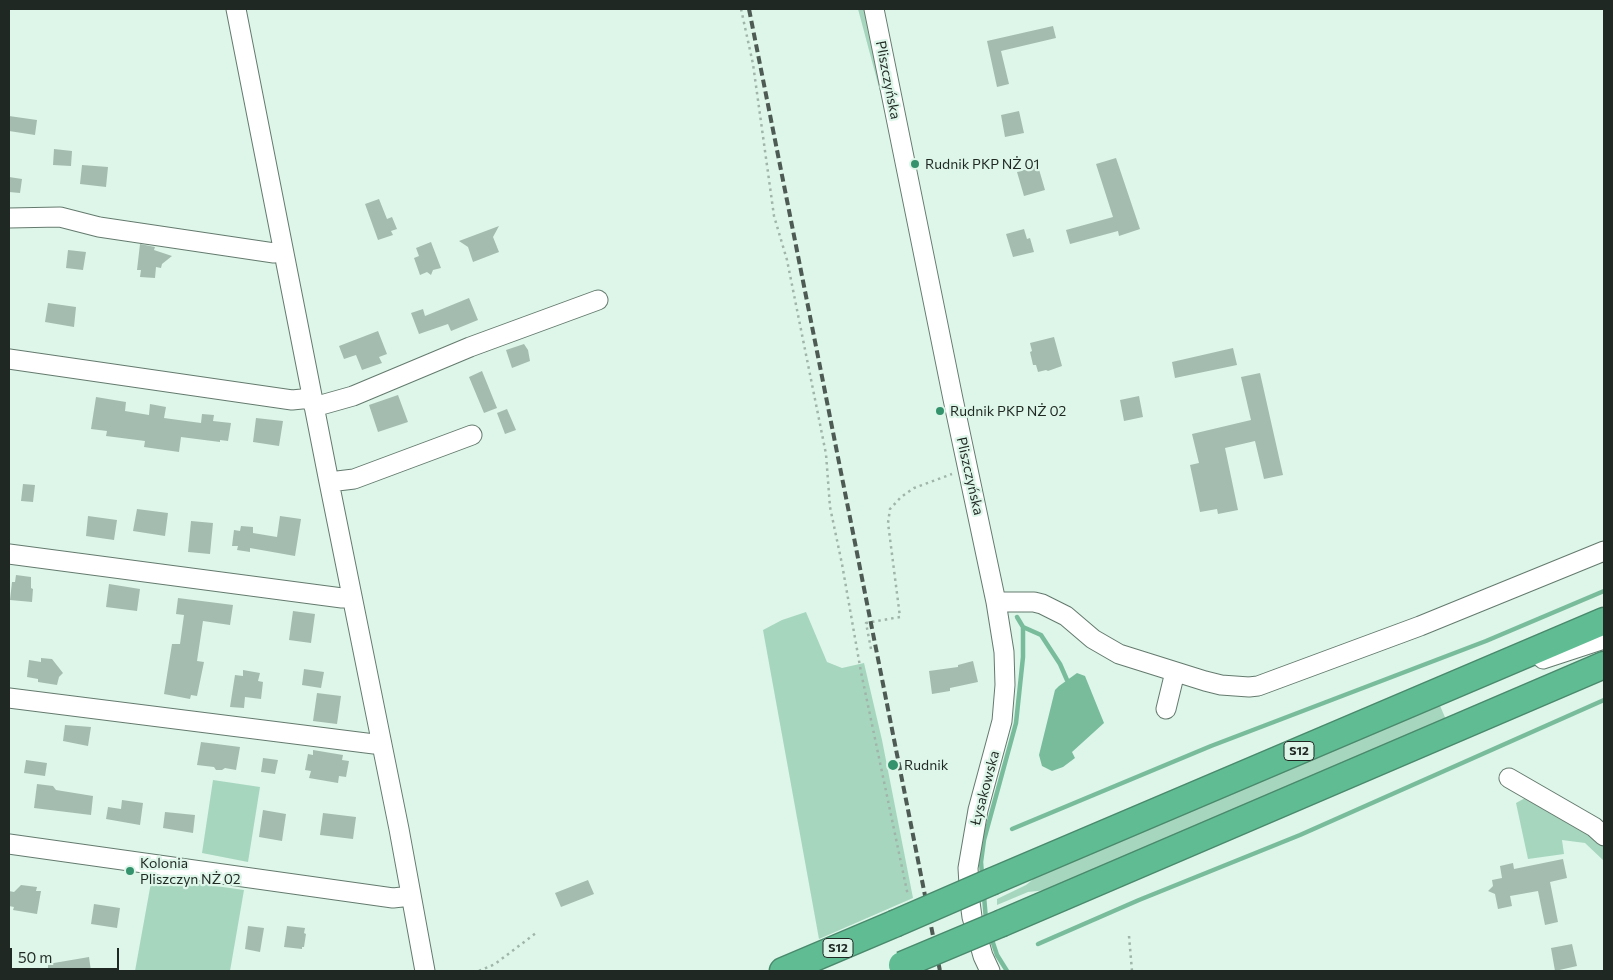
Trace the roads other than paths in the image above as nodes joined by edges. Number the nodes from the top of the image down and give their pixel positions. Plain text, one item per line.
1 (236, 9) edge
2 (874, 9) edge
3 (9, 218) edge
4 (283, 251) junction
5 (598, 300) dead end
6 (9, 359) edge
7 (313, 402) junction
8 (472, 435) dead end
9 (328, 482) junction
10 (1604, 551) edge
11 (9, 554) edge
12 (352, 598) junction
13 (996, 602) junction
14 (1604, 621) edge
15 (1604, 639) edge
16 (1604, 647) edge
17 (1604, 665) edge
18 (1175, 672) junction
19 (1432, 694) junction
20 (9, 698) edge
21 (1166, 709) dead end
22 (1453, 730) junction
23 (382, 744) junction
24 (1508, 778) dead end
25 (1604, 836) edge
26 (9, 844) edge
27 (411, 896) junction
28 (895, 968) edge
29 (425, 971) edge
30 (783, 971) edge
31 (990, 971) edge

1 - 4 street
2 - 13 street, Pliszczyńska
3 - 4 street
4 - 7 street
5 - 7 street
6 - 7 street
7 - 9 street
8 - 9 street
9 - 12 street
10 - 18 street
11 - 12 street
12 - 23 street
13 - 18 street
13 - 31 street, Łysakowska
14 - 19 highway, S12
15 - 19 street
16 - 22 street
17 - 22 highway
18 - 21 street
19 - 30 highway, S12, bridge
20 - 23 street
22 - 28 highway, bridge
23 - 27 street
24 - 25 street
26 - 27 street
27 - 29 street

